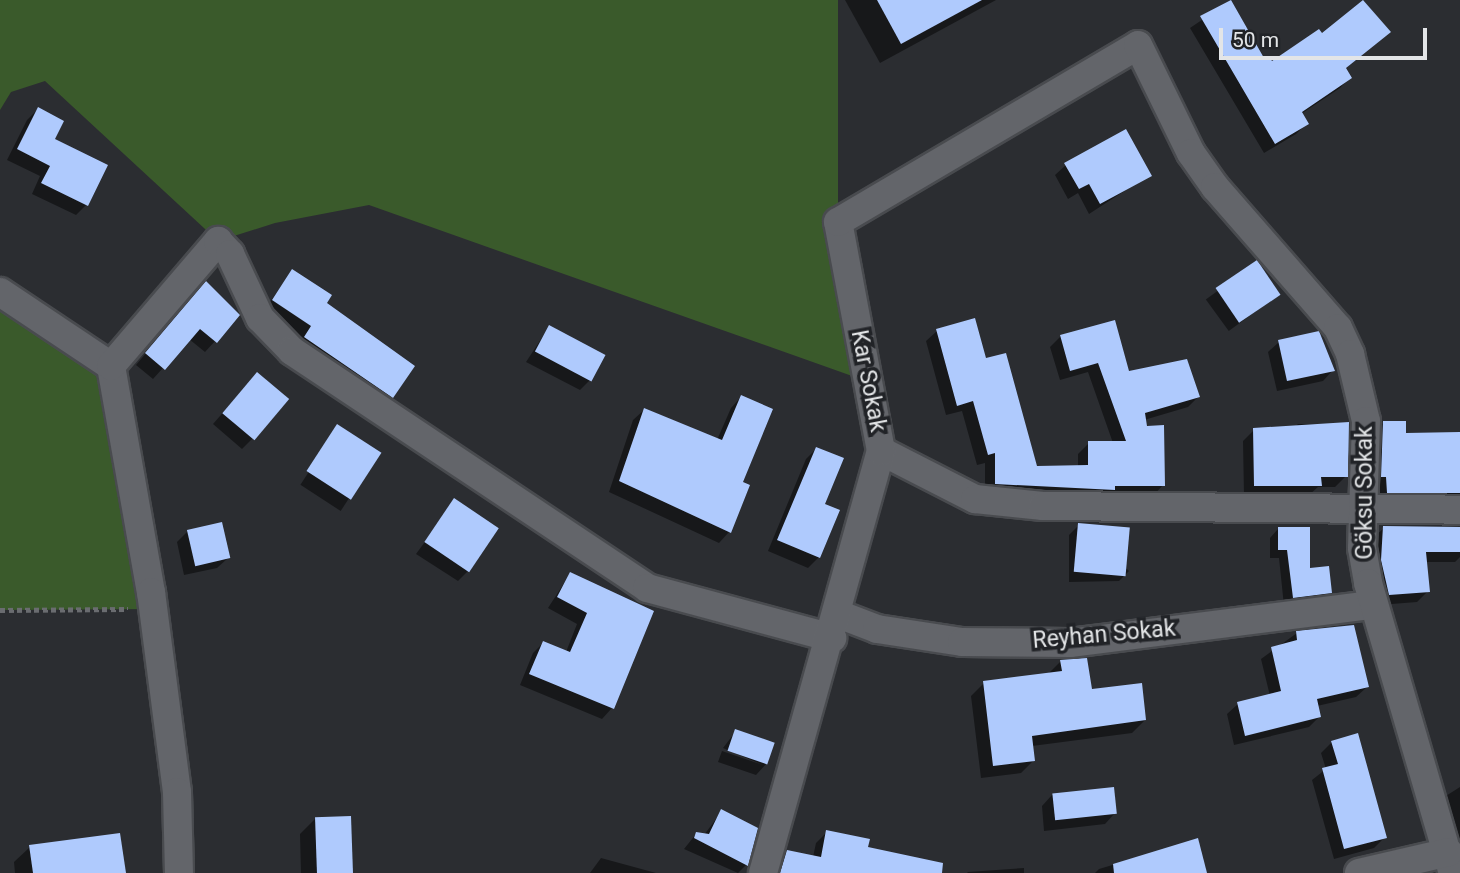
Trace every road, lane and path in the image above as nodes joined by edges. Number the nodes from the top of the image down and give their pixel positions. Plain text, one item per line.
1 (1138, 45) joint
2 (0, 292) edge
3 (111, 366) junction
4 (881, 451) junction
5 (1460, 510) edge
6 (1366, 511) junction
7 (1372, 605) junction
8 (154, 609) junction
9 (0, 610) edge
10 (835, 626) junction
11 (1451, 863) edge
12 (179, 873) edge
13 (762, 873) edge
14 (1359, 873) edge

1 - 4 street, Kar Sokak
1 - 6 street, Göksu Sokak
2 - 3 street
3 - 8 street
3 - 10 street, Reyhan Sokak
4 - 6 street
4 - 10 street, Kar Sokak
5 - 6 street
6 - 7 street, Göksu Sokak
7 - 10 street, Reyhan Sokak
7 - 11 street, Göksu Sokak
8 - 9 path
8 - 12 street
10 - 13 street, Kar Sokak
11 - 14 street

